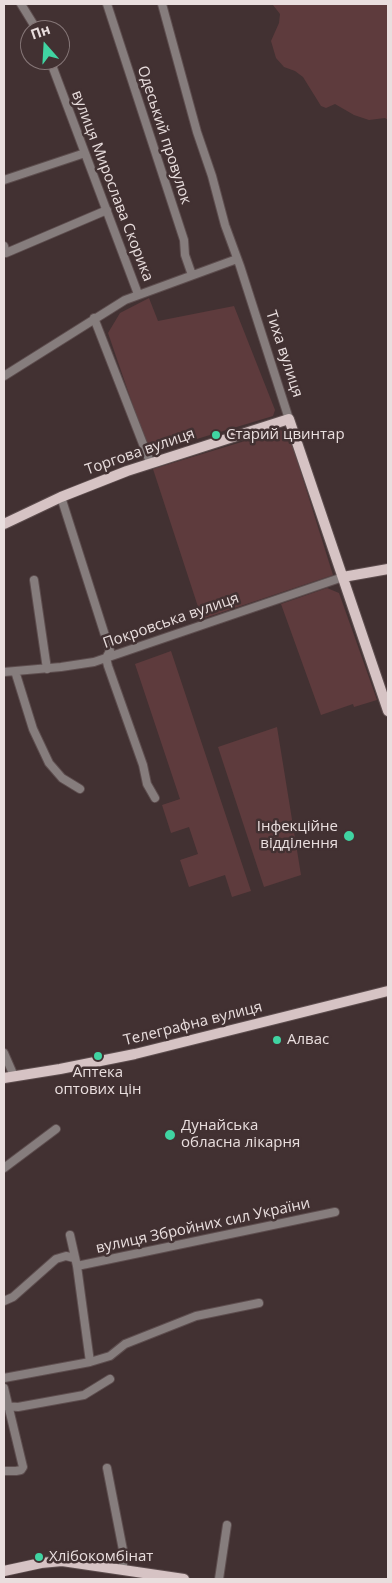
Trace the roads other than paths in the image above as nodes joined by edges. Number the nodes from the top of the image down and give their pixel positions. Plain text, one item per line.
1 (21, 4) edge
2 (107, 4) edge
3 (162, 4) edge
4 (31, 20) edge
5 (54, 70) edge
6 (85, 153) junction
7 (4, 180) edge
8 (107, 210) junction
9 (4, 246) edge
10 (237, 259) junction
11 (192, 275) junction
12 (138, 294) junction
13 (94, 318) junction
14 (4, 376) edge
15 (289, 419) junction
16 (150, 462) junction
17 (61, 497) junction
18 (4, 524) edge
19 (388, 569) edge
20 (342, 577) junction
21 (34, 580) dead end
22 (106, 658) junction
23 (48, 669) junction
24 (15, 671) junction
25 (4, 672) edge
26 (388, 711) edge
27 (80, 789) dead end
28 (155, 798) dead end
29 (388, 991) edge
30 (4, 1053) edge
31 (9, 1077) edge
32 (56, 1129) dead end
33 (4, 1168) edge
34 (335, 1212) dead end
35 (70, 1235) dead end
36 (76, 1262) junction
37 (4, 1301) edge
38 (259, 1303) dead end
39 (90, 1362) junction
40 (4, 1378) edge
41 (110, 1379) dead end
42 (4, 1388) edge
43 (6, 1405) edge
44 (107, 1468) dead end
45 (4, 1471) edge
46 (228, 1525) dead end
47 (123, 1570) junction
48 (4, 1571) edge
49 (184, 1579) edge
50 (219, 1579) edge

1 - 4 street
2 - 11 street, Одеський провулок
3 - 10 street, Тиха вулиця
5 - 6 street, вулиця Мирослава Скорика
6 - 7 street
6 - 8 street, вулиця Мирослава Скорика
8 - 9 street
8 - 12 street, вулиця Мирослава Скорика
10 - 11 street
10 - 15 street, Тиха вулиця
11 - 12 street
12 - 13 street
13 - 14 street
13 - 16 street
15 - 16 main road, Торгова вулиця
15 - 20 main road, Тиха вулиця
16 - 17 main road, Торгова вулиця
17 - 18 main road, Торгова вулиця
17 - 22 street
19 - 20 main road
20 - 22 street, Покровська вулиця
20 - 26 main road, Тиха вулиця
21 - 23 street
22 - 23 street, Покровська вулиця
22 - 28 street
23 - 24 street, Покровська вулиця
24 - 25 street, Покровська вулиця
24 - 27 street
29 - 31 main road, Телеграфна вулиця
30 - 31 street
32 - 33 street
34 - 36 street, вулиця Збройних сил України
35 - 36 street
36 - 37 street, вулиця Збройних сил України
36 - 39 street
38 - 39 street
39 - 40 street
41 - 43 street
42 - 43 street
43 - 45 street
44 - 47 street
46 - 50 street
47 - 48 main road
47 - 49 main road

